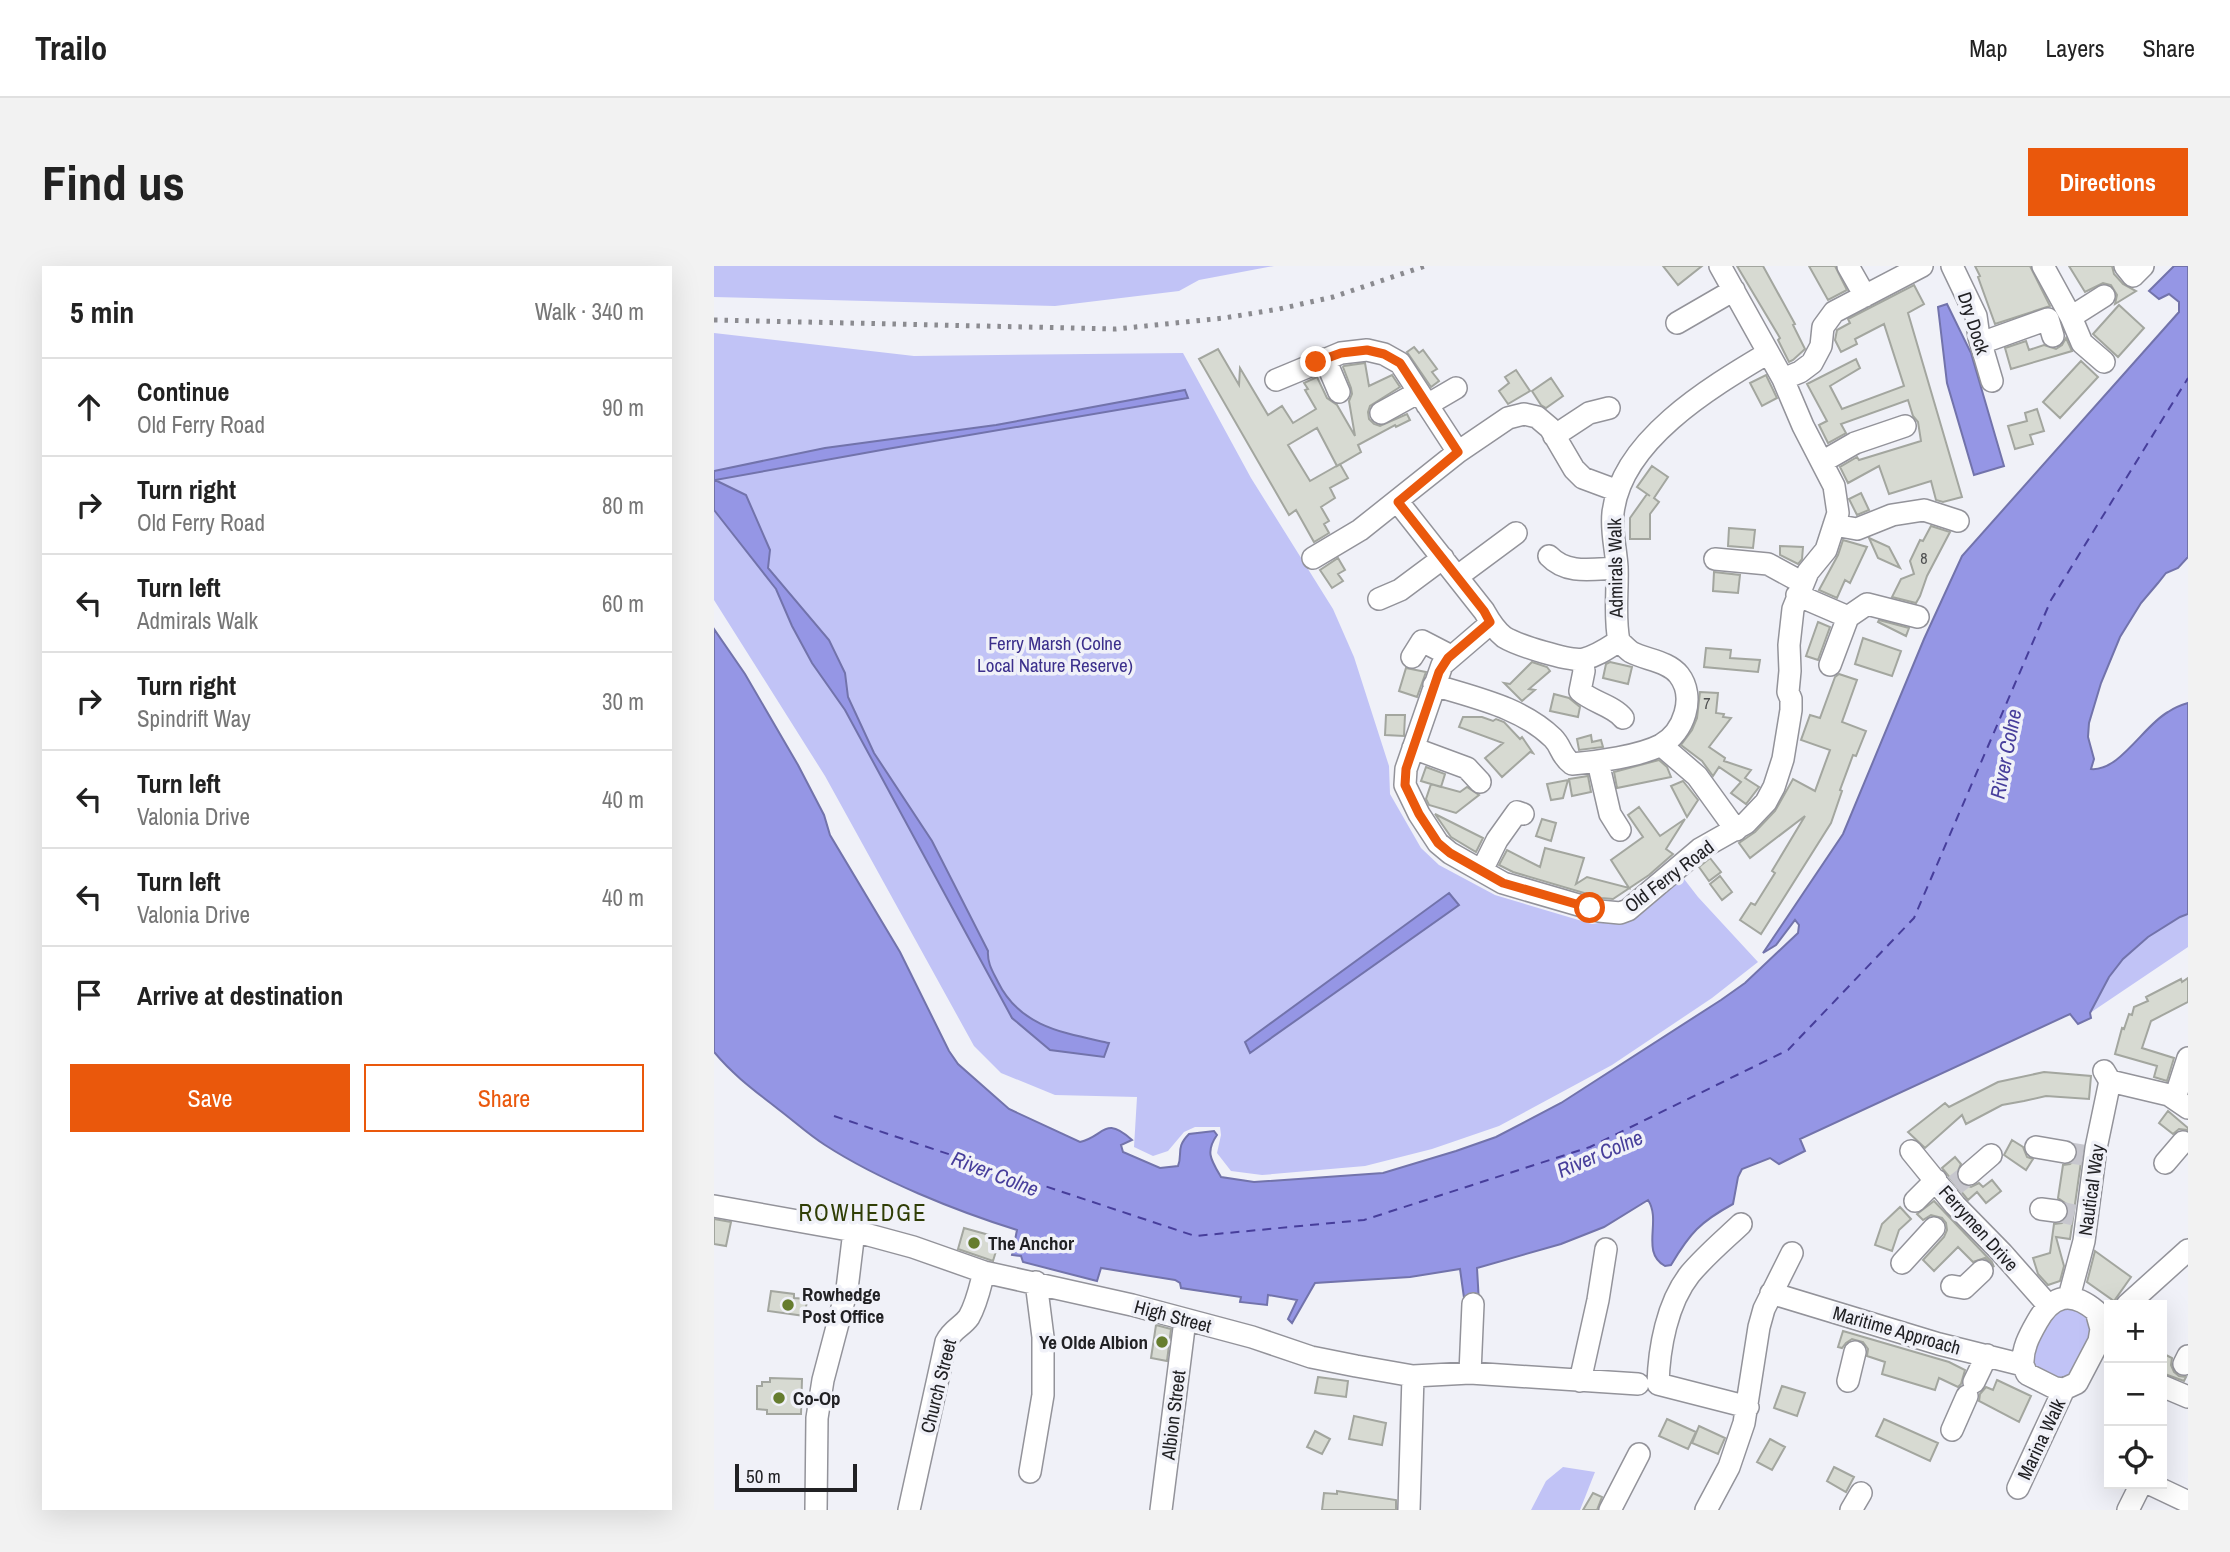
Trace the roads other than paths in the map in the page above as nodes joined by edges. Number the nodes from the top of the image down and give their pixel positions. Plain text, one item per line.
1 (1720, 266) edge
2 (1848, 266) edge
3 (1922, 266) edge
4 (1952, 266) edge
5 (2043, 266) edge
6 (1734, 290) junction
7 (1865, 296) junction
8 (2104, 296) dead end
9 (2071, 317) junction
10 (1677, 323) dead end
11 (2053, 336) dead end
12 (1981, 343) junction
13 (1768, 353) junction
14 (1325, 359) junction
15 (2104, 362) dead end
16 (1783, 379) junction
17 (1276, 380) dead end
18 (1992, 381) dead end
19 (1456, 388) dead end
20 (1339, 392) dead end
21 (1423, 399) junction
22 (1609, 408) dead end
23 (1381, 413) dead end
24 (1905, 426) dead end
25 (1554, 436) junction
26 (1458, 452) junction
27 (1822, 462) junction
28 (1618, 491) junction
29 (1398, 502) junction
30 (1958, 521) dead end
31 (1834, 525) junction
32 (1516, 533) dead end
33 (1549, 556) dead end
34 (1313, 558) dead end
35 (1443, 558) junction
36 (1715, 559) dead end
37 (1617, 568) junction
38 (1458, 576) junction
39 (1800, 589) junction
40 (1379, 599) dead end
41 (1848, 617) junction
42 (1918, 617) dead end
43 (1490, 622) junction
44 (1619, 641) junction
45 (1451, 656) junction
46 (1412, 657) dead end
47 (1582, 660) junction
48 (1830, 665) dead end
49 (1434, 685) junction
50 (1623, 719) dead end
51 (1661, 745) junction
52 (1413, 748) junction
53 (1598, 762) junction
54 (1480, 782) dead end
55 (1523, 814) dead end
56 (1620, 830) dead end
57 (1736, 830) junction
58 (1482, 870) junction
59 (2188, 1058) edge
60 (2182, 1103) edge
61 (2183, 1142) dead end
62 (2036, 1147) dead end
63 (1911, 1151) dead end
64 (2085, 1153) junction
65 (1991, 1155) dead end
66 (2165, 1163) dead end
67 (1949, 1197) junction
68 (1915, 1201) dead end
69 (714, 1206) edge
70 (1741, 1224) dead end
71 (854, 1231) junction
72 (1606, 1249) dead end
73 (2188, 1250) edge
74 (1792, 1253) dead end
75 (1993, 1261) junction
76 (1902, 1263) dead end
77 (984, 1272) junction
78 (1036, 1282) junction
79 (1952, 1286) dead end
80 (1771, 1293) junction
81 (2069, 1297) junction
82 (2133, 1300) edge
83 (1473, 1304) dead end
84 (2048, 1305) junction
85 (2104, 1317) edge
86 (1185, 1320) junction
87 (1860, 1337) junction
88 (1987, 1355) junction
89 (2100, 1360) edge
90 (2023, 1365) junction
91 (1470, 1373) junction
92 (1413, 1376) junction
93 (1580, 1381) junction
94 (1848, 1381) dead end
95 (1638, 1384) dead end
96 (2064, 1389) junction
97 (1748, 1407) junction
98 (1952, 1430) dead end
99 (1639, 1454) dead end
100 (1030, 1472) dead end
101 (2018, 1488) dead end
102 (2138, 1489) edge
103 (2160, 1489) edge
104 (2186, 1502) edge
105 (816, 1510) edge
106 (909, 1510) edge
107 (1161, 1510) edge
108 (1409, 1510) edge
109 (1610, 1510) edge
110 (1706, 1510) edge
111 (2128, 1510) edge

1 - 6 street, Old Ferry Road
2 - 7 street
3 - 7 street
4 - 12 street, Dry Dock
5 - 9 street
6 - 10 street
6 - 13 street, Old Ferry Road
7 - 16 street
8 - 9 street
9 - 15 street
11 - 12 street
12 - 18 street, Dry Dock
13 - 16 street, Old Ferry Road
13 - 28 street, Admirals Walk
14 - 17 street
14 - 20 street
14 - 21 street
16 - 27 street, Old Ferry Road
19 - 21 street
21 - 23 street
21 - 26 street
22 - 25 street
24 - 27 street
25 - 26 street
25 - 28 street
26 - 29 street
27 - 31 street, Old Ferry Road
28 - 37 street, Admirals Walk
29 - 34 street
29 - 35 street
30 - 31 street
31 - 39 street, Old Ferry Road
32 - 38 street
33 - 37 street
35 - 38 street
35 - 40 street
36 - 39 street
37 - 44 street, Admirals Walk
38 - 43 street
39 - 41 street
39 - 57 street, Old Ferry Road
41 - 42 street
41 - 48 street
43 - 45 street, Old Ferry Road
43 - 47 street
44 - 47 street, Admirals Walk
44 - 51 street
45 - 46 street
45 - 49 street, Old Ferry Road
47 - 50 street
49 - 52 street, Old Ferry Road
49 - 53 street
51 - 53 street
51 - 57 street
52 - 54 street
52 - 58 street, Old Ferry Road
53 - 56 street
55 - 58 street
57 - 58 street, Old Ferry Road
59 - 60 street
60 - 64 street, Nautical Way
61 - 66 street
62 - 64 street
63 - 67 street, Ferrymen Drive
64 - 81 street, Nautical Way
65 - 67 street
67 - 68 street
67 - 75 street, Ferrymen Drive
67 - 76 street
69 - 71 street, High Street
70 - 97 street
71 - 77 street, High Street
71 - 105 street
72 - 93 street
73 - 82 street
74 - 80 street
75 - 79 street
75 - 84 street, Ferrymen Drive
77 - 78 street, High Street
77 - 106 street, Church Street
78 - 86 street, High Street
78 - 100 street
80 - 87 street, Maritime Approach
80 - 97 street
81 - 84 street
81 - 85 street
83 - 91 street
84 - 90 street
85 - 89 street
86 - 92 street, High Street
86 - 107 street, Albion Street
87 - 88 street, Maritime Approach
87 - 94 street
88 - 90 street, Maritime Approach
88 - 98 street
89 - 96 street
90 - 96 street, Maritime Approach
91 - 92 street, High Street
91 - 93 street, High Street
92 - 108 street
93 - 95 street, High Street
96 - 101 street, Marina Walk
97 - 110 street
99 - 109 street
102 - 111 street
103 - 104 street

